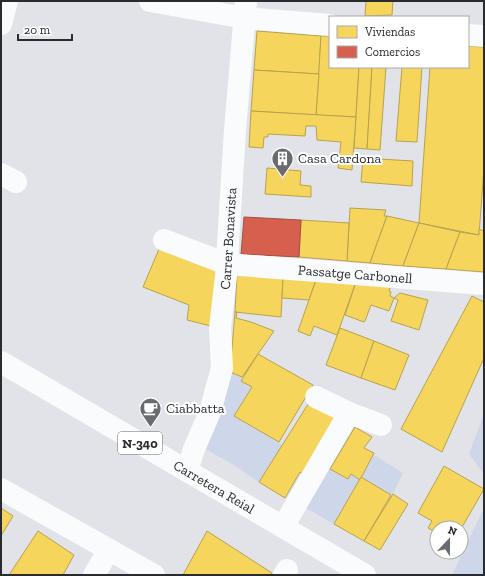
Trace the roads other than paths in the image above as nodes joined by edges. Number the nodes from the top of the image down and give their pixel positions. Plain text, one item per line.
1 (7, 1) edge
2 (150, 1) edge
3 (245, 10) edge
4 (1, 24) edge
5 (329, 25) edge
6 (469, 35) edge
7 (484, 36) edge
8 (164, 240) dead end
9 (227, 264) junction
10 (484, 284) edge
11 (2, 364) edge
12 (316, 397) dead end
13 (348, 413) junction
14 (380, 425) dead end
15 (187, 471) junction
16 (1, 489) edge
17 (283, 527) junction
18 (109, 550) junction
19 (94, 575) edge
20 (154, 575) edge
21 (365, 575) edge

1 - 4 street
2 - 3 street
3 - 5 street
3 - 9 street, Carrer Bonavista
6 - 7 street
8 - 9 street, Passatge Carbonell
9 - 10 street, Passatge Carbonell
9 - 15 street, Carrer Bonavista
11 - 15 street, Carretera Reial / N-340
12 - 13 street
13 - 14 street
13 - 17 street
15 - 17 street, Carretera Reial / N-340
16 - 18 street
17 - 21 street, Carretera Reial / N-340
18 - 19 street
18 - 20 street

